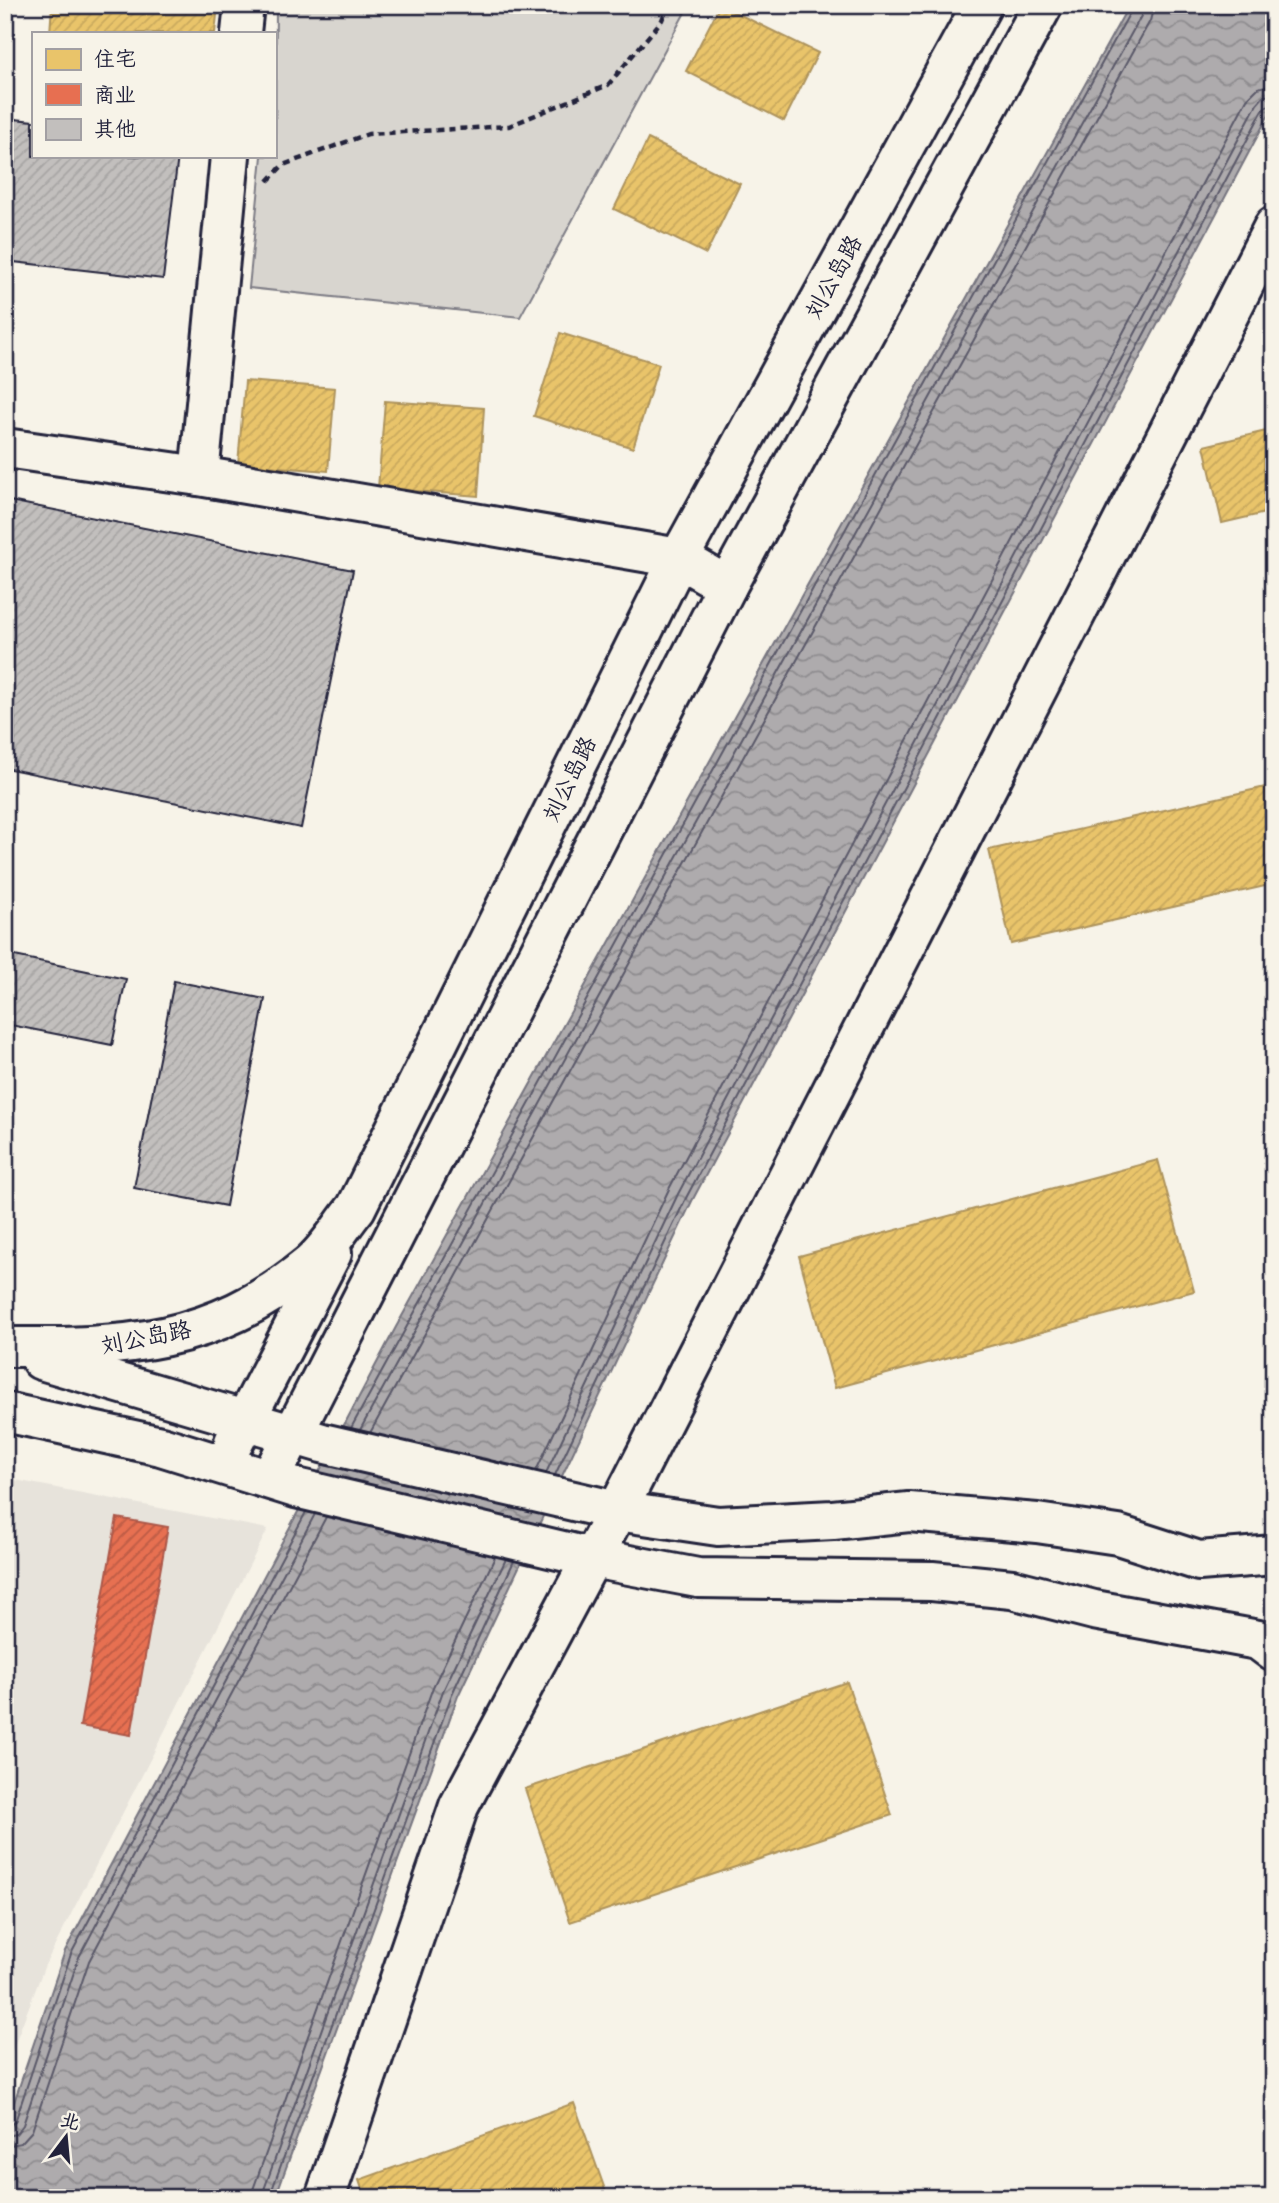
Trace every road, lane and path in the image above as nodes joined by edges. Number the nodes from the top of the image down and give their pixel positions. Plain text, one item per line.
1 (244, 5) edge
2 (668, 5) edge
3 (982, 5) edge
4 (1043, 5) edge
5 (241, 32) edge
6 (230, 158) edge
7 (267, 182) dead end
8 (1274, 226) edge
9 (5, 447) edge
10 (199, 476) junction
11 (679, 558) junction
12 (727, 586) junction
13 (356, 1208) junction
14 (5, 1348) edge
15 (5, 1412) edge
16 (245, 1420) junction
17 (307, 1439) junction
18 (223, 1465) junction
19 (283, 1483) junction
20 (617, 1511) junction
21 (1274, 1555) edge
22 (592, 1558) junction
23 (1274, 1652) edge
24 (325, 2198) edge

1 - 5 main road
2 - 7 path
3 - 11 main road, 刘公岛路
4 - 12 main road
6 - 10 main road
8 - 20 main road
9 - 10 main road
10 - 11 main road
11 - 12 main road
11 - 13 main road, 刘公岛路
12 - 17 main road
13 - 14 main road, 刘公岛路
13 - 16 main road
14 - 16 main road, 刘公岛路
15 - 18 main road
16 - 17 main road, 刘公岛路
16 - 18 main road
17 - 19 main road
17 - 20 main road, 刘公岛路
18 - 19 main road
19 - 22 main road
20 - 21 main road, 刘公岛路
20 - 22 main road
22 - 23 main road
22 - 24 main road

